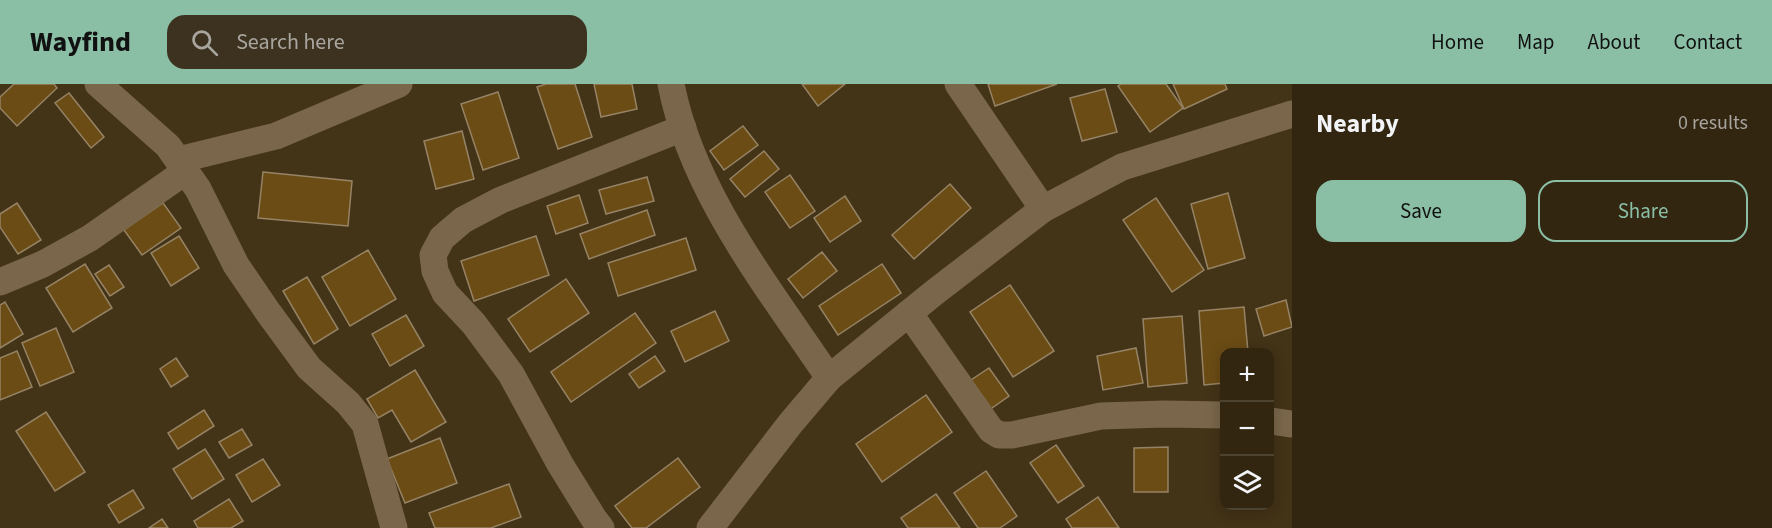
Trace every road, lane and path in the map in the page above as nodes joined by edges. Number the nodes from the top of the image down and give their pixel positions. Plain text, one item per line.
1 (98, 84) edge
2 (399, 84) edge
3 (671, 84) edge
4 (958, 84) edge
5 (1292, 114) edge
6 (683, 129) junction
7 (182, 166) junction
8 (1043, 209) junction
9 (0, 282) edge
10 (909, 313) junction
11 (830, 378) junction
12 (1220, 415) edge
13 (1274, 422) edge
14 (1292, 424) edge
15 (394, 528) edge
16 (601, 528) edge
17 (710, 528) edge

1 - 7 street
2 - 7 street
3 - 6 street
4 - 8 street
5 - 8 street
6 - 11 street
6 - 16 street
7 - 9 street
7 - 15 street
8 - 10 street
10 - 11 street
10 - 12 street
11 - 17 street
13 - 14 street

